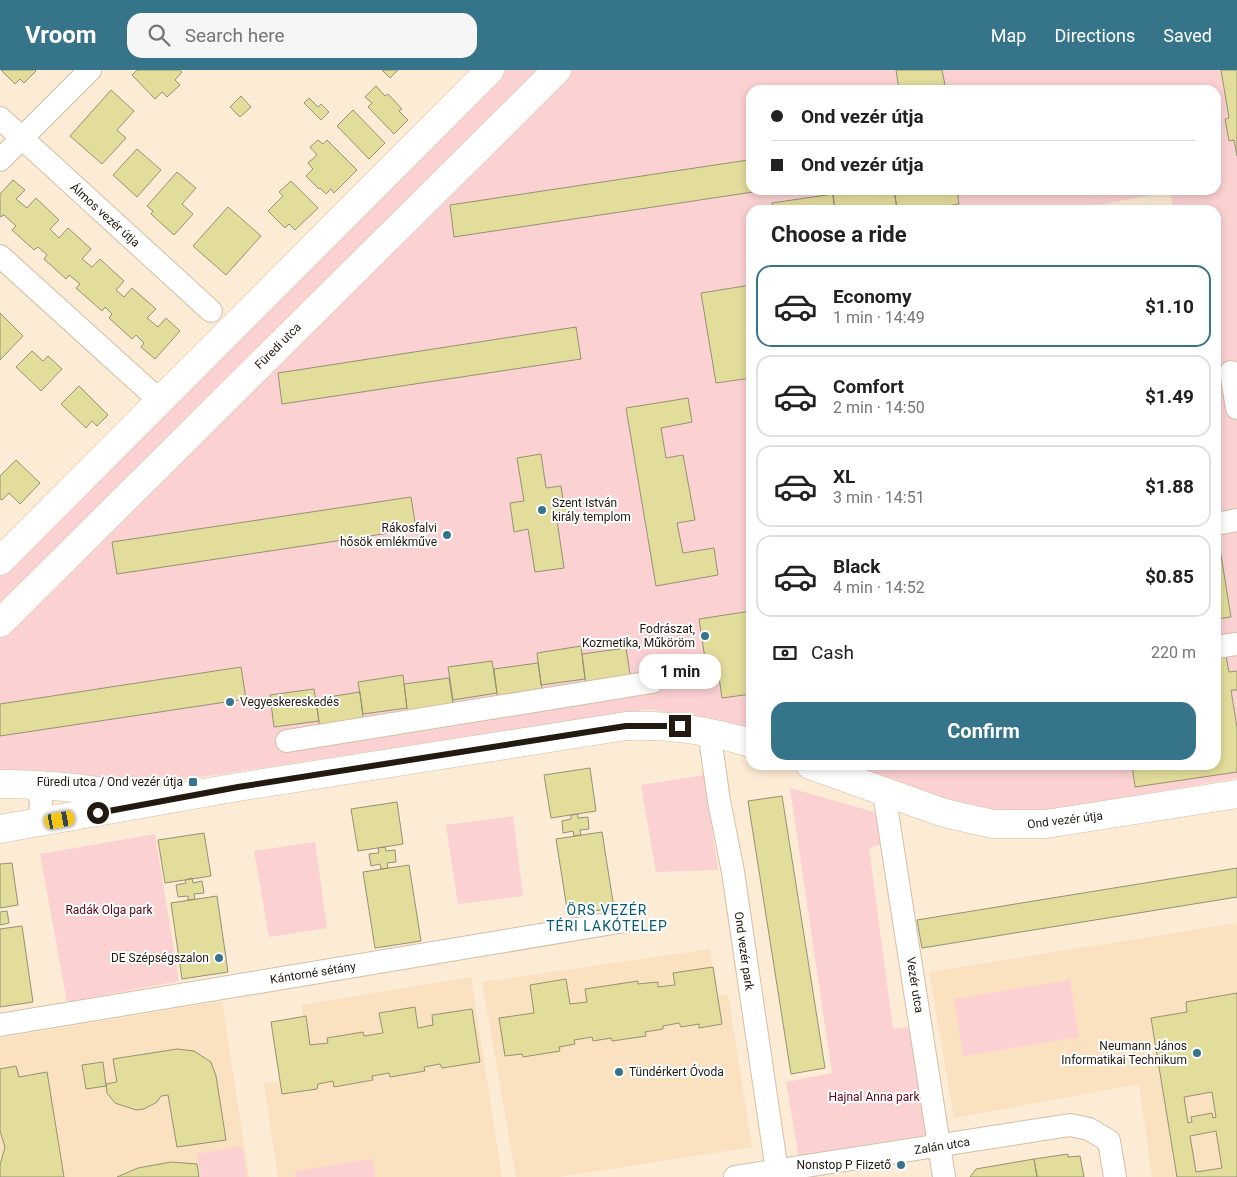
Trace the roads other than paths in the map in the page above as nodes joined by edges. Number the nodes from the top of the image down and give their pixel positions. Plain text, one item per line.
1 (90, 70) edge
2 (490, 70) edge
3 (557, 70) edge
4 (0, 118) edge
5 (21, 138) junction
6 (0, 160) edge
7 (0, 256) edge
8 (211, 311) dead end
9 (1231, 372) dead end
10 (160, 401) junction
11 (1237, 408) edge
12 (1237, 520) edge
13 (1221, 523) edge
14 (0, 561) edge
15 (0, 623) edge
16 (1237, 644) edge
17 (1221, 647) edge
18 (652, 682) dead end
19 (709, 731) junction
20 (287, 741) dead end
21 (746, 742) edge
22 (824, 770) edge
23 (0, 784) edge
24 (32, 784) junction
25 (884, 792) junction
26 (1237, 794) edge
27 (157, 803) junction
28 (40, 823) junction
29 (0, 829) edge
30 (625, 921) dead end
31 (0, 1025) edge
32 (938, 1147) junction
33 (777, 1170) junction
34 (734, 1177) edge
35 (944, 1177) edge
36 (1115, 1177) edge

1 - 5 street
2 - 10 main road
3 - 15 main road, Füredi utca
4 - 5 street, Álmos vezér útja
5 - 6 street
5 - 8 street, Álmos vezér útja
7 - 10 street
9 - 11 street
10 - 14 main road
12 - 13 street
16 - 17 street
18 - 20 street
19 - 21 main road
19 - 27 main road
19 - 33 street, Ond vezér park
22 - 25 main road, Ond vezér útja
23 - 24 main road
24 - 27 main road
24 - 28 street
25 - 26 main road, Ond vezér útja
25 - 32 street, Vezér utca
27 - 28 main road
28 - 29 main road
30 - 31 street, Kántorné sétány
32 - 33 street, Zalán utca
32 - 35 street, Vezér utca
32 - 36 street, Zalán utca
33 - 34 street, Zalán utca

